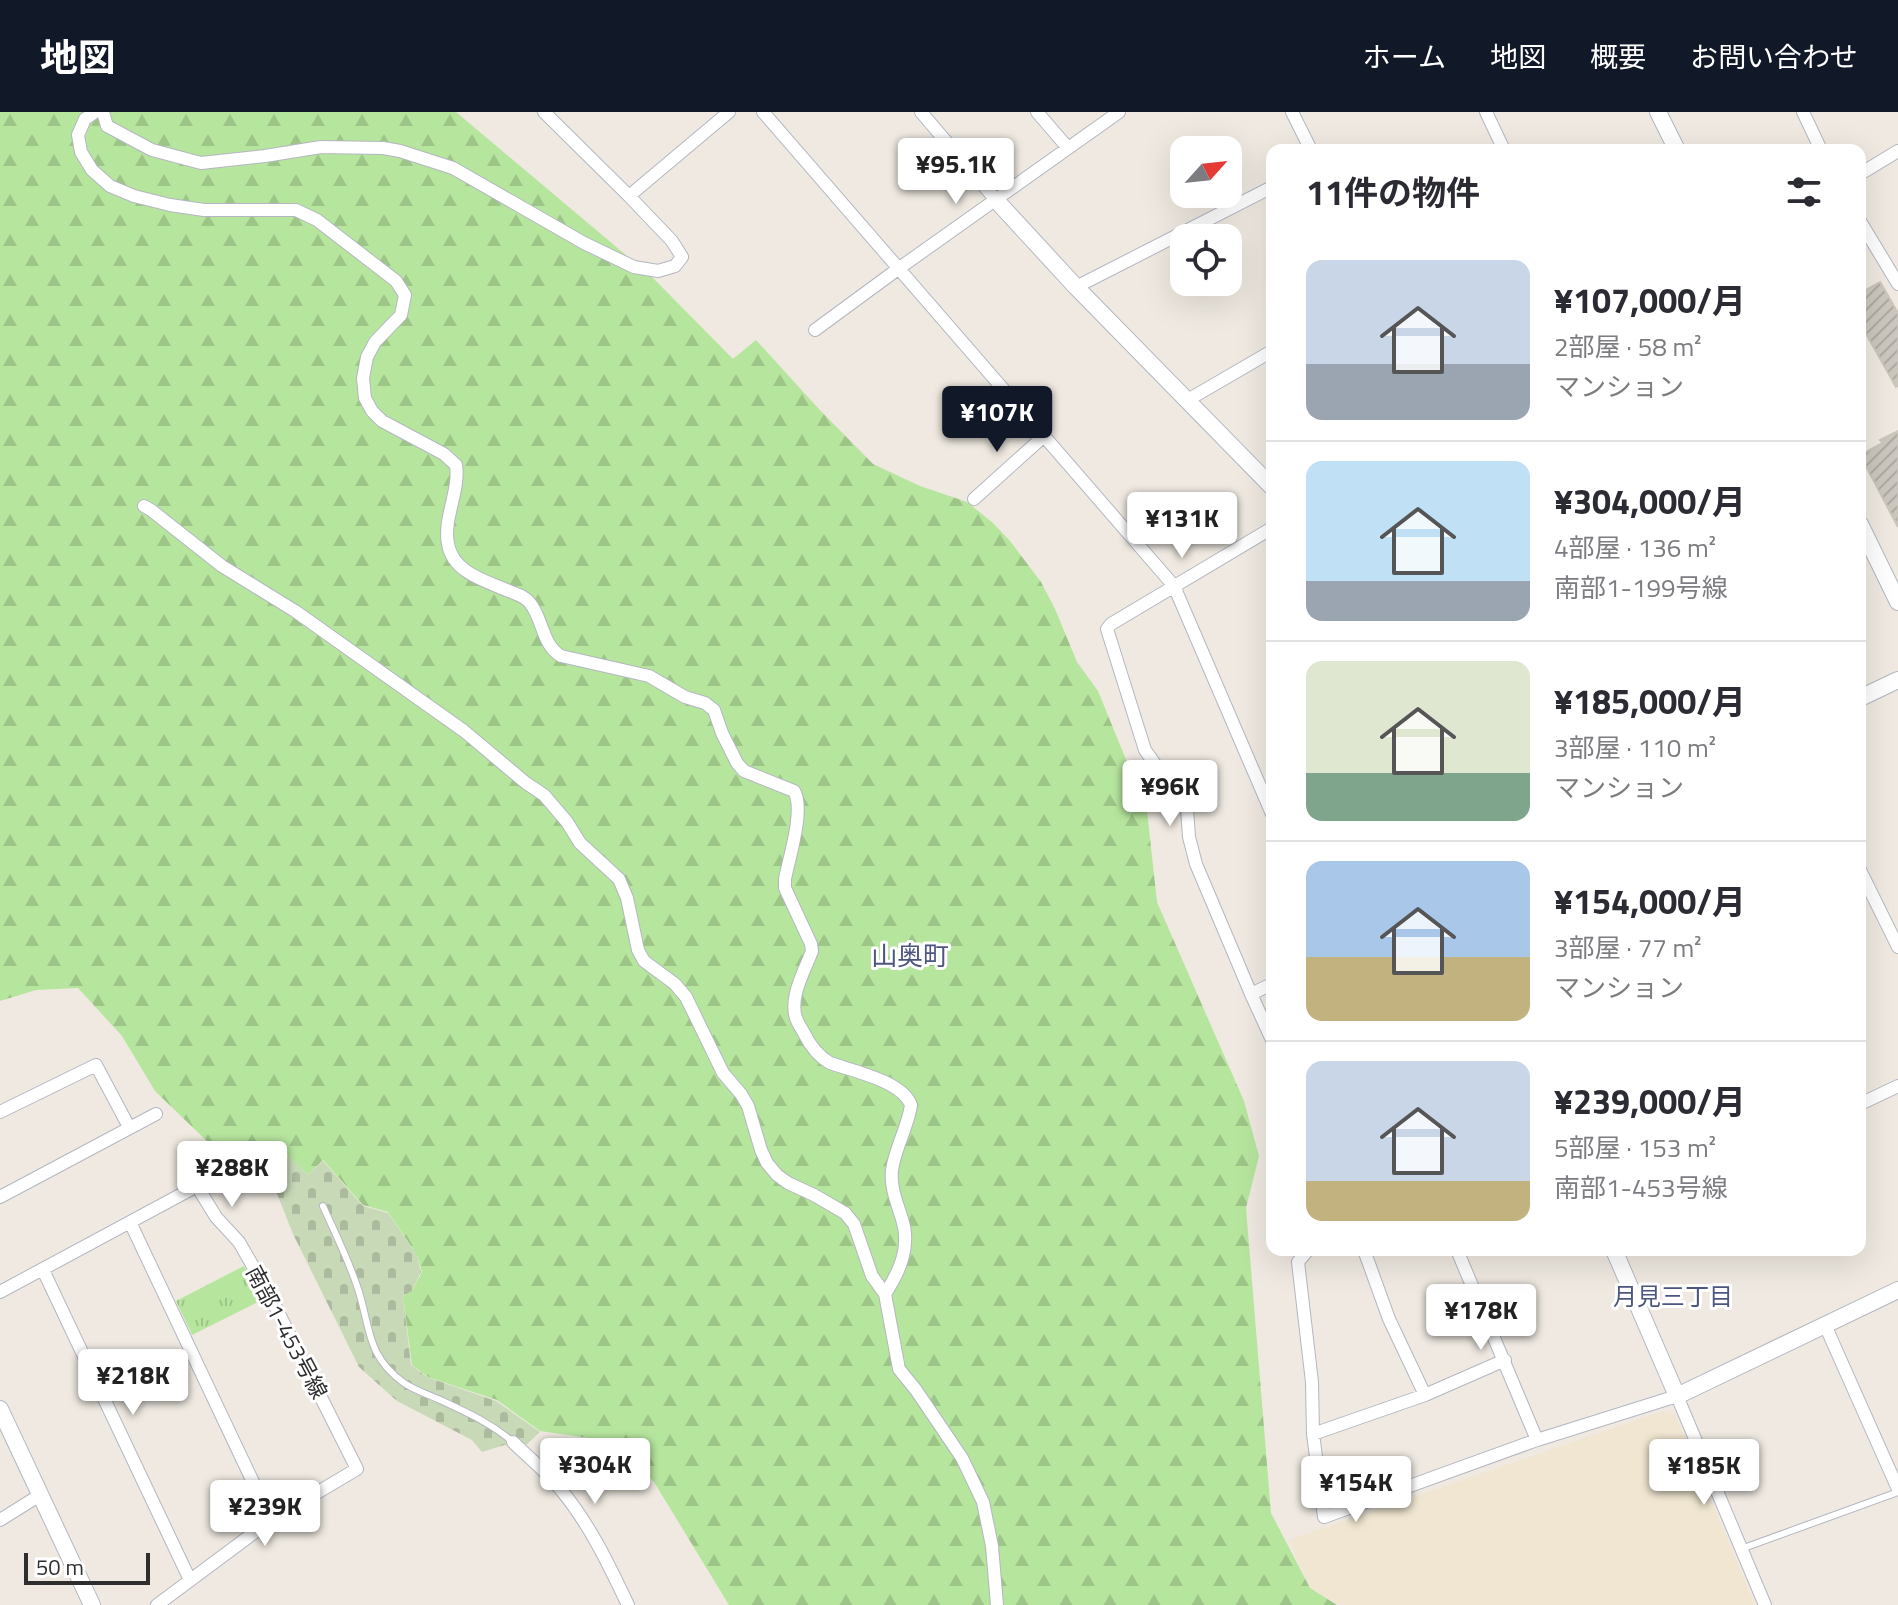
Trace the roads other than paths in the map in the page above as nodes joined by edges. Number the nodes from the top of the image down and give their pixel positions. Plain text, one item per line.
1 (95, 112) edge
2 (103, 112) edge
3 (544, 112) edge
4 (729, 112) edge
5 (763, 112) edge
6 (921, 112) edge
7 (1037, 112) edge
8 (1119, 112) edge
9 (1292, 112) edge
10 (1486, 112) edge
11 (1658, 112) edge
12 (1803, 112) edge
13 (1308, 144) edge
14 (1501, 144) edge
15 (1674, 144) edge
16 (1818, 144) edge
17 (1068, 148) junction
18 (1898, 151) edge
19 (1866, 170) edge
20 (1266, 190) edge
21 (629, 196) junction
22 (995, 199) junction
23 (1866, 231) edge
24 (898, 269) junction
25 (1898, 284) edge
26 (1076, 287) junction
27 (815, 330) dead end
28 (1266, 354) edge
29 (1186, 401) junction
30 (1044, 436) junction
31 (1266, 481) edge
32 (974, 499) dead end
33 (144, 506) dead end
34 (1266, 532) edge
35 (1866, 536) edge
36 (1174, 586) junction
37 (1898, 602) edge
38 (1898, 680) edge
39 (1866, 695) edge
40 (1266, 800) edge
41 (1866, 895) edge
42 (1898, 947) edge
43 (1266, 987) edge
44 (1251, 994) junction
45 (1266, 1027) edge
46 (1898, 1086) edge
47 (1866, 1101) edge
48 (0, 1112) edge
49 (156, 1114) dead end
50 (129, 1127) junction
51 (0, 1197) edge
52 (323, 1206) dead end
53 (130, 1222) junction
54 (1303, 1256) edge
55 (1366, 1256) edge
56 (1460, 1256) edge
57 (1617, 1256) edge
58 (43, 1270) junction
59 (1898, 1290) edge
60 (0, 1292) edge
61 (885, 1294) junction
62 (1825, 1325) junction
63 (1505, 1360) junction
64 (1425, 1395) junction
65 (1677, 1396) junction
66 (0, 1409) edge
67 (1313, 1434) junction
68 (1537, 1440) junction
69 (513, 1442) joint
70 (1898, 1491) edge
71 (40, 1495) junction
72 (0, 1520) edge
73 (271, 1520) junction
74 (1741, 1549) junction
75 (190, 1580) junction
76 (92, 1605) edge
77 (157, 1605) edge
78 (628, 1605) edge
79 (997, 1605) edge
80 (1765, 1605) edge

1 - 61 street
2 - 21 street
3 - 21 street
4 - 21 street
5 - 24 street
6 - 22 street
7 - 17 street
8 - 17 street
9 - 13 street
10 - 14 street
11 - 15 street
12 - 16 street
17 - 22 street
18 - 19 street
20 - 26 street
22 - 24 street
22 - 26 street
23 - 25 street
24 - 27 street
24 - 30 street
26 - 29 street
28 - 29 street
29 - 31 street
30 - 32 street
30 - 36 street
33 - 61 street
34 - 36 street
35 - 37 street
36 - 40 street
36 - 44 street
38 - 39 street
41 - 42 street
43 - 44 street
44 - 45 street
46 - 47 street
48 - 50 street
49 - 50 street
50 - 51 street
52 - 69 lane
53 - 58 street, 南部1-453号線
53 - 73 street
53 - 73 street, 南部1-453号線
54 - 67 street
55 - 64 street
56 - 63 street
57 - 65 street
58 - 60 street, 南部1-453号線
58 - 75 street
59 - 62 street
61 - 79 street
62 - 65 street
62 - 70 street
63 - 64 street
63 - 68 street
64 - 67 street
65 - 68 street
65 - 74 street
66 - 71 street
67 - 68 street
69 - 78 street
70 - 74 lane
71 - 72 street
71 - 76 street
73 - 75 street, 南部1-453号線
74 - 80 street
75 - 77 street, 南部1-453号線

